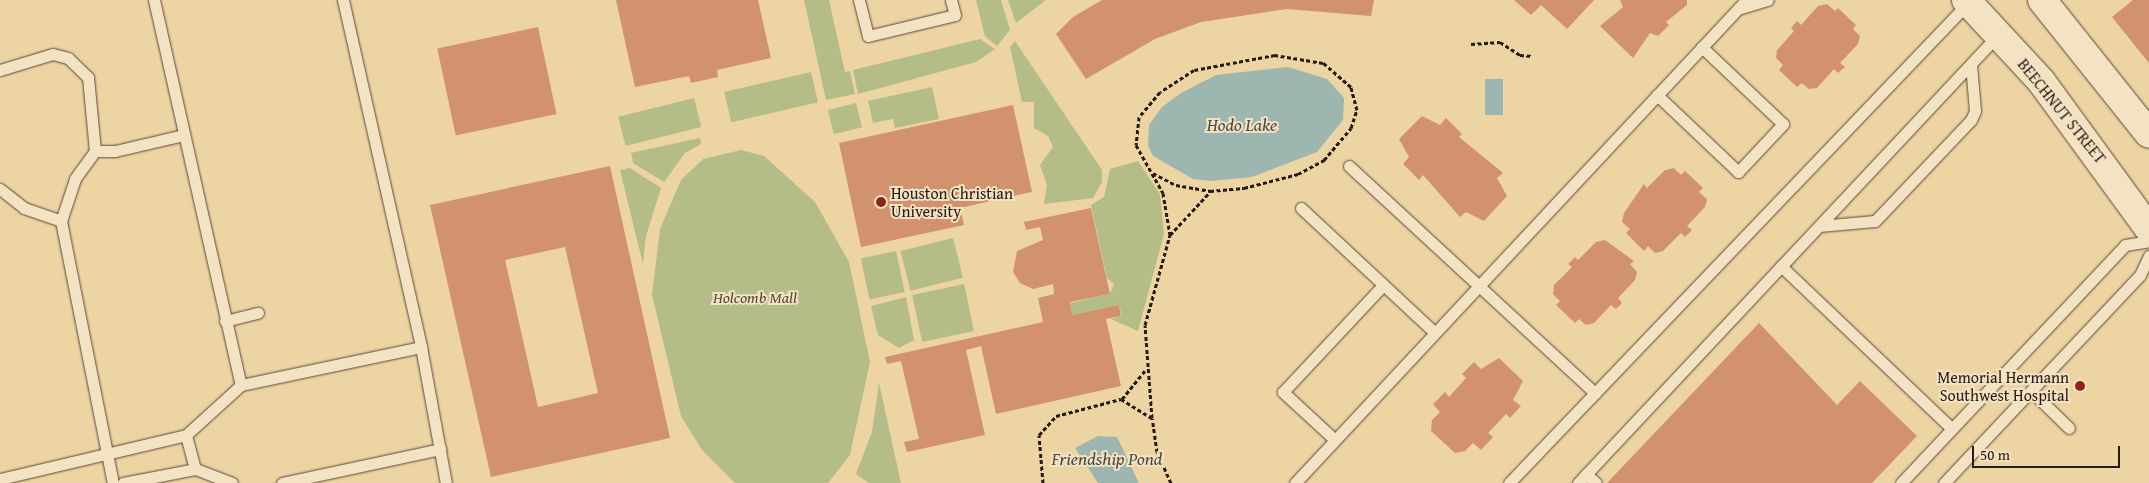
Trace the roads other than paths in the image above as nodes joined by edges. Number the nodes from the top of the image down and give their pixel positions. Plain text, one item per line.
1 (154, 0) edge
2 (343, 0) edge
3 (859, 0) edge
4 (951, 0) edge
5 (1768, 0) edge
6 (2042, 0) edge
7 (1967, 1) edge
8 (1742, 4) edge
9 (1998, 35) junction
10 (1702, 47) junction
11 (1971, 64) junction
12 (0, 70) edge
13 (1657, 95) junction
14 (2149, 134) edge
15 (184, 135) junction
16 (95, 151) junction
17 (1349, 166) dead end
18 (0, 189) edge
19 (1301, 208) dead end
20 (61, 221) junction
21 (1818, 226) junction
22 (2149, 229) edge
23 (2149, 241) edge
24 (2149, 256) edge
25 (1781, 266) junction
26 (1383, 285) junction
27 (1479, 286) junction
28 (258, 313) dead end
29 (225, 321) junction
30 (1435, 333) junction
31 (421, 346) junction
32 (241, 385) junction
33 (2031, 391) junction
34 (1595, 393) junction
35 (2069, 428) dead end
36 (1952, 429) junction
37 (186, 435) junction
38 (1335, 440) junction
39 (440, 449) junction
40 (107, 455) junction
41 (195, 469) junction
42 (1586, 474) junction
43 (0, 479) edge
44 (113, 483) edge
45 (123, 483) edge
46 (232, 483) edge
47 (282, 483) edge
48 (446, 483) edge
49 (1295, 483) edge
50 (1509, 483) edge
51 (1578, 483) edge
52 (1596, 483) edge
53 (1901, 483) edge
54 (1944, 483) edge

1 - 15 lane
2 - 31 lane
3 - 4 lane
5 - 8 lane
6 - 14 main road
7 - 9 main road, BEECHNUT STREET
7 - 34 lane
8 - 10 lane
9 - 11 lane
9 - 22 main road, BEECHNUT STREET
10 - 13 lane
10 - 13 lane
11 - 21 lane
11 - 21 lane
12 - 16 lane
13 - 27 lane
15 - 16 lane
15 - 29 lane
16 - 20 lane
17 - 27 lane
18 - 20 lane
19 - 26 lane
20 - 40 lane
21 - 25 lane
23 - 36 lane
24 - 33 lane
25 - 36 lane
25 - 42 lane
26 - 30 lane
26 - 38 lane
27 - 30 lane
27 - 34 lane
28 - 29 lane
29 - 32 lane
30 - 38 lane
31 - 32 lane
31 - 39 lane
32 - 37 lane
33 - 35 lane
33 - 54 lane
34 - 50 lane
36 - 53 lane
37 - 40 lane
37 - 41 lane
38 - 49 lane
39 - 47 lane
39 - 48 lane
40 - 43 lane
40 - 44 lane
41 - 45 lane
41 - 46 lane
42 - 51 lane
42 - 52 lane

